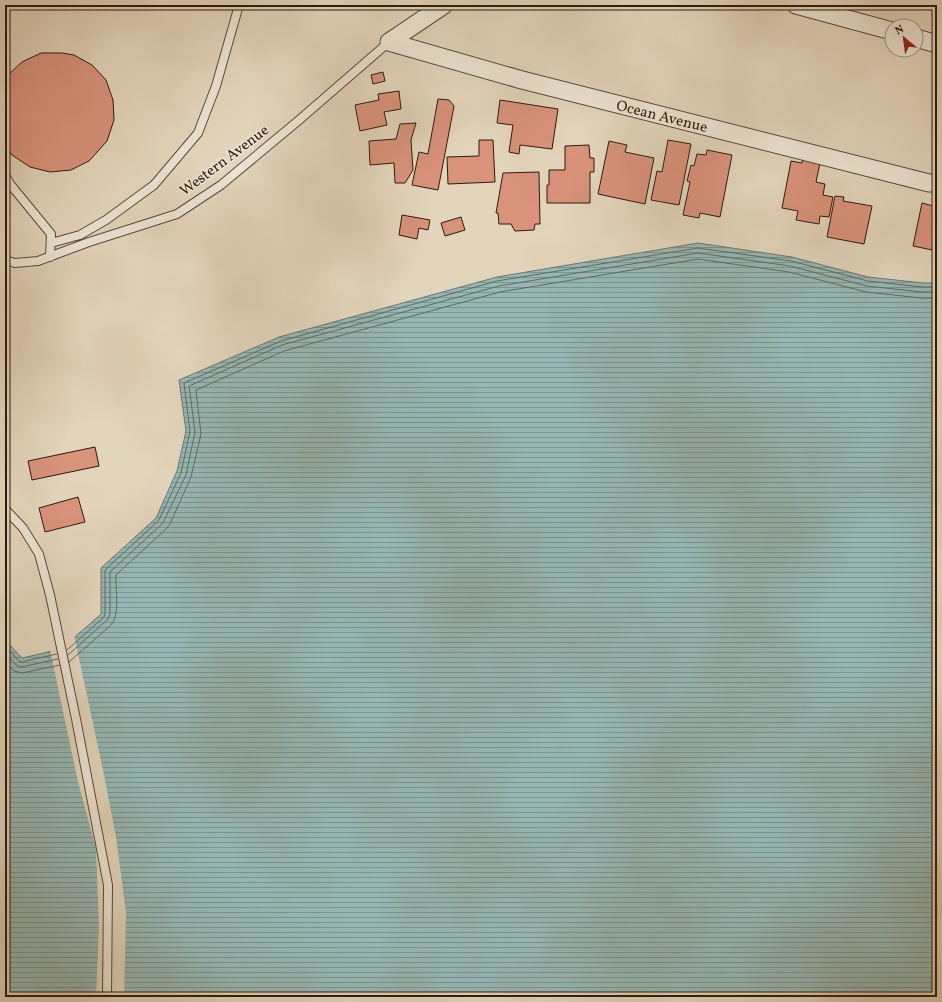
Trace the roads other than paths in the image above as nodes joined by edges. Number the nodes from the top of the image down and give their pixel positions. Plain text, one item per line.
1 (239, 5) edge
2 (444, 5) edge
3 (796, 5) edge
4 (884, 29) edge
5 (924, 40) edge
6 (389, 42) junction
7 (937, 44) edge
8 (5, 175) edge
9 (937, 183) edge
10 (51, 243) junction
11 (50, 257) junction
12 (5, 260) edge
13 (5, 509) edge
14 (107, 997) edge

1 - 10 lane
2 - 6 street
3 - 4 street
5 - 7 street
6 - 9 street, Ocean Avenue
6 - 11 lane, Western Avenue
8 - 10 lane
10 - 11 lane
11 - 12 lane, Western Avenue
13 - 14 lane

